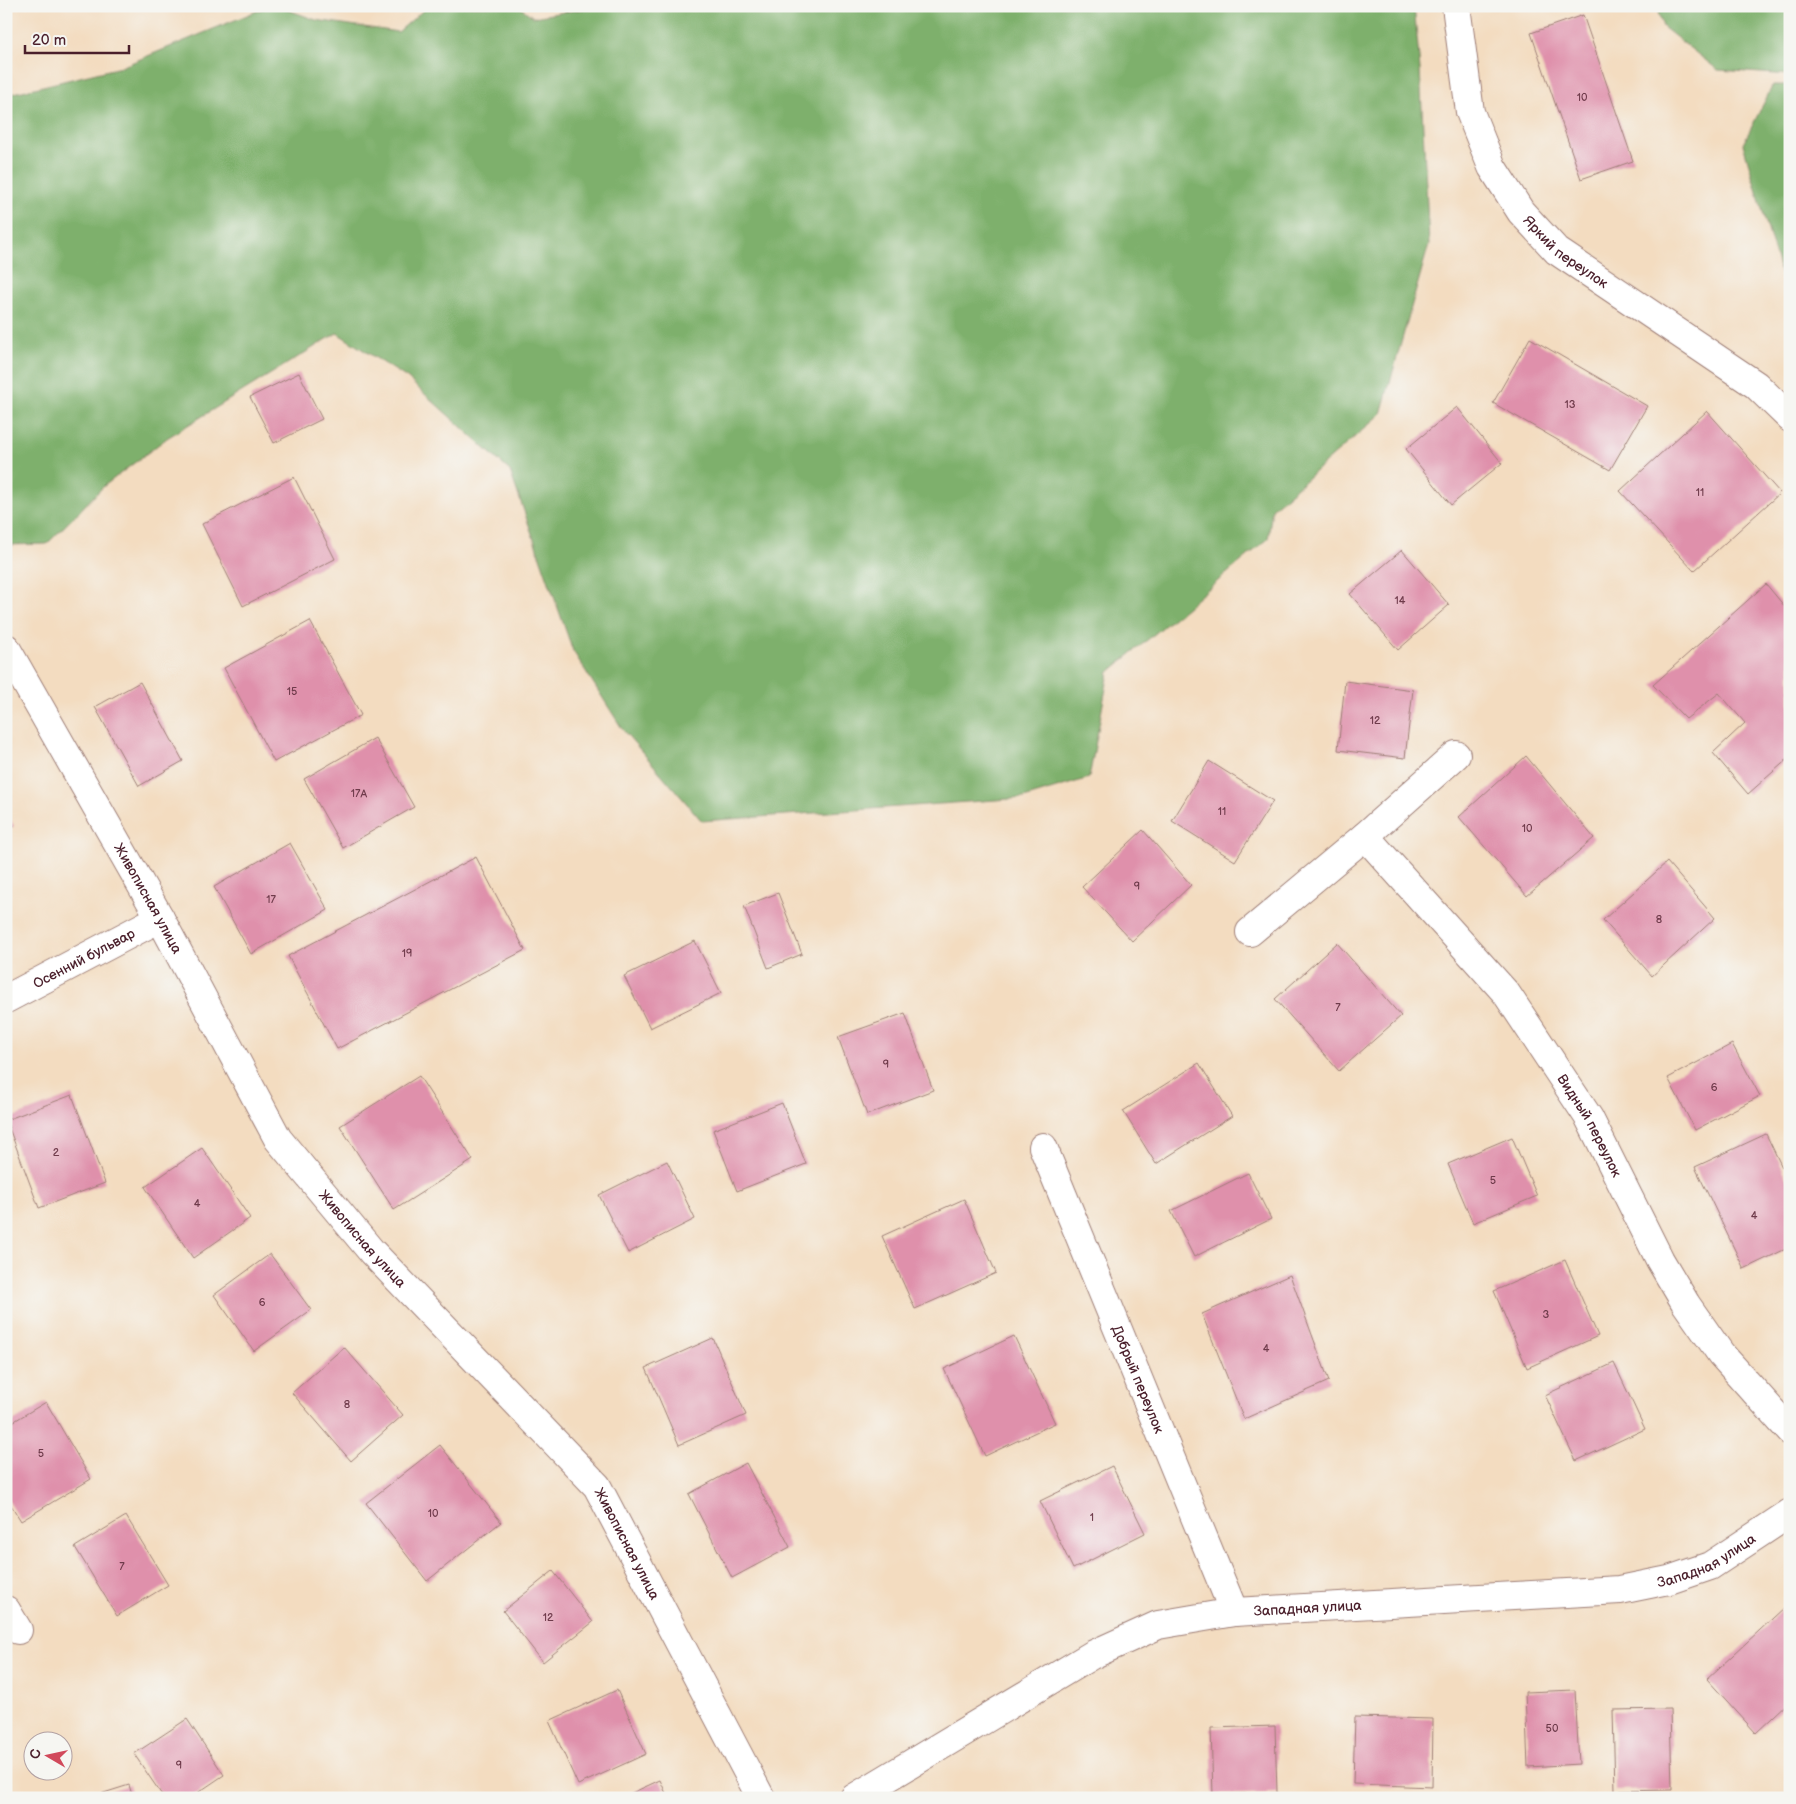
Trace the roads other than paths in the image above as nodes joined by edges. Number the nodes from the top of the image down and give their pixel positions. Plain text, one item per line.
1 (1456, 6) edge
2 (1790, 418) edge
3 (6, 648) edge
4 (1456, 755) dead end
5 (1365, 836) junction
6 (160, 918) junction
7 (1250, 932) dead end
8 (6, 999) edge
9 (1043, 1147) dead end
10 (1790, 1431) edge
11 (1790, 1513) edge
12 (1234, 1612) junction
13 (761, 1798) edge
14 (854, 1798) edge

1 - 2 street, Яркий переулок
3 - 6 street, Живописная улица
4 - 5 street
5 - 7 street
5 - 10 street, Видный переулок
6 - 8 street, Осенний бульвар
6 - 13 street, Живописная улица
9 - 12 street, Добрый переулок
11 - 12 street, Западная улица
12 - 14 street, Западная улица

